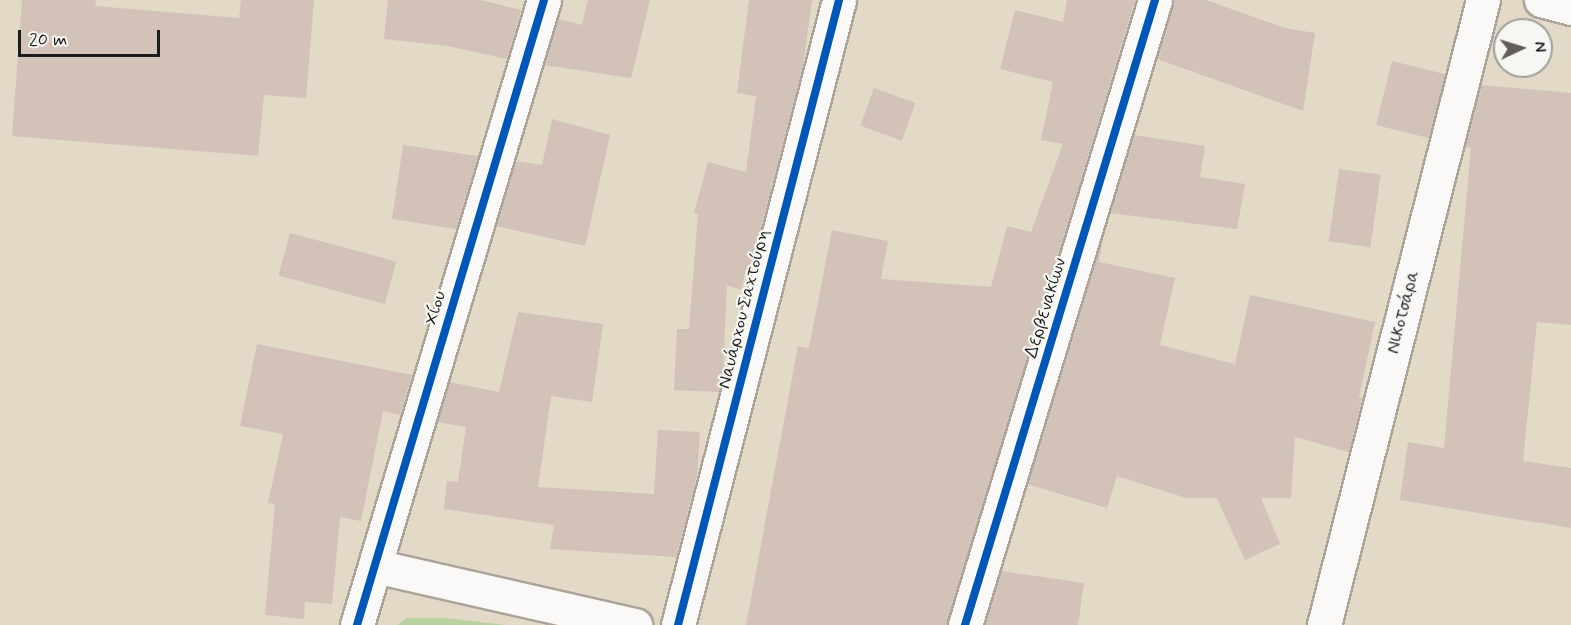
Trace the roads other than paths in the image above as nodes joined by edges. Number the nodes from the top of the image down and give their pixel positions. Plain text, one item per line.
1 (544, 0) edge
2 (839, 0) edge
3 (1155, 0) edge
4 (1483, 0) edge
5 (1541, 0) edge
6 (1571, 8) edge
7 (375, 566) junction
8 (357, 625) edge
9 (635, 625) edge
10 (678, 625) edge
11 (965, 625) edge
12 (1324, 625) edge

1 - 7 street, Χίου
2 - 10 street, Ναυάρχου Σαχτούρη
3 - 11 street, Δερβενακίων
4 - 12 street, Νικοτσάρα
5 - 6 street
7 - 8 street, Χίου
7 - 9 street

